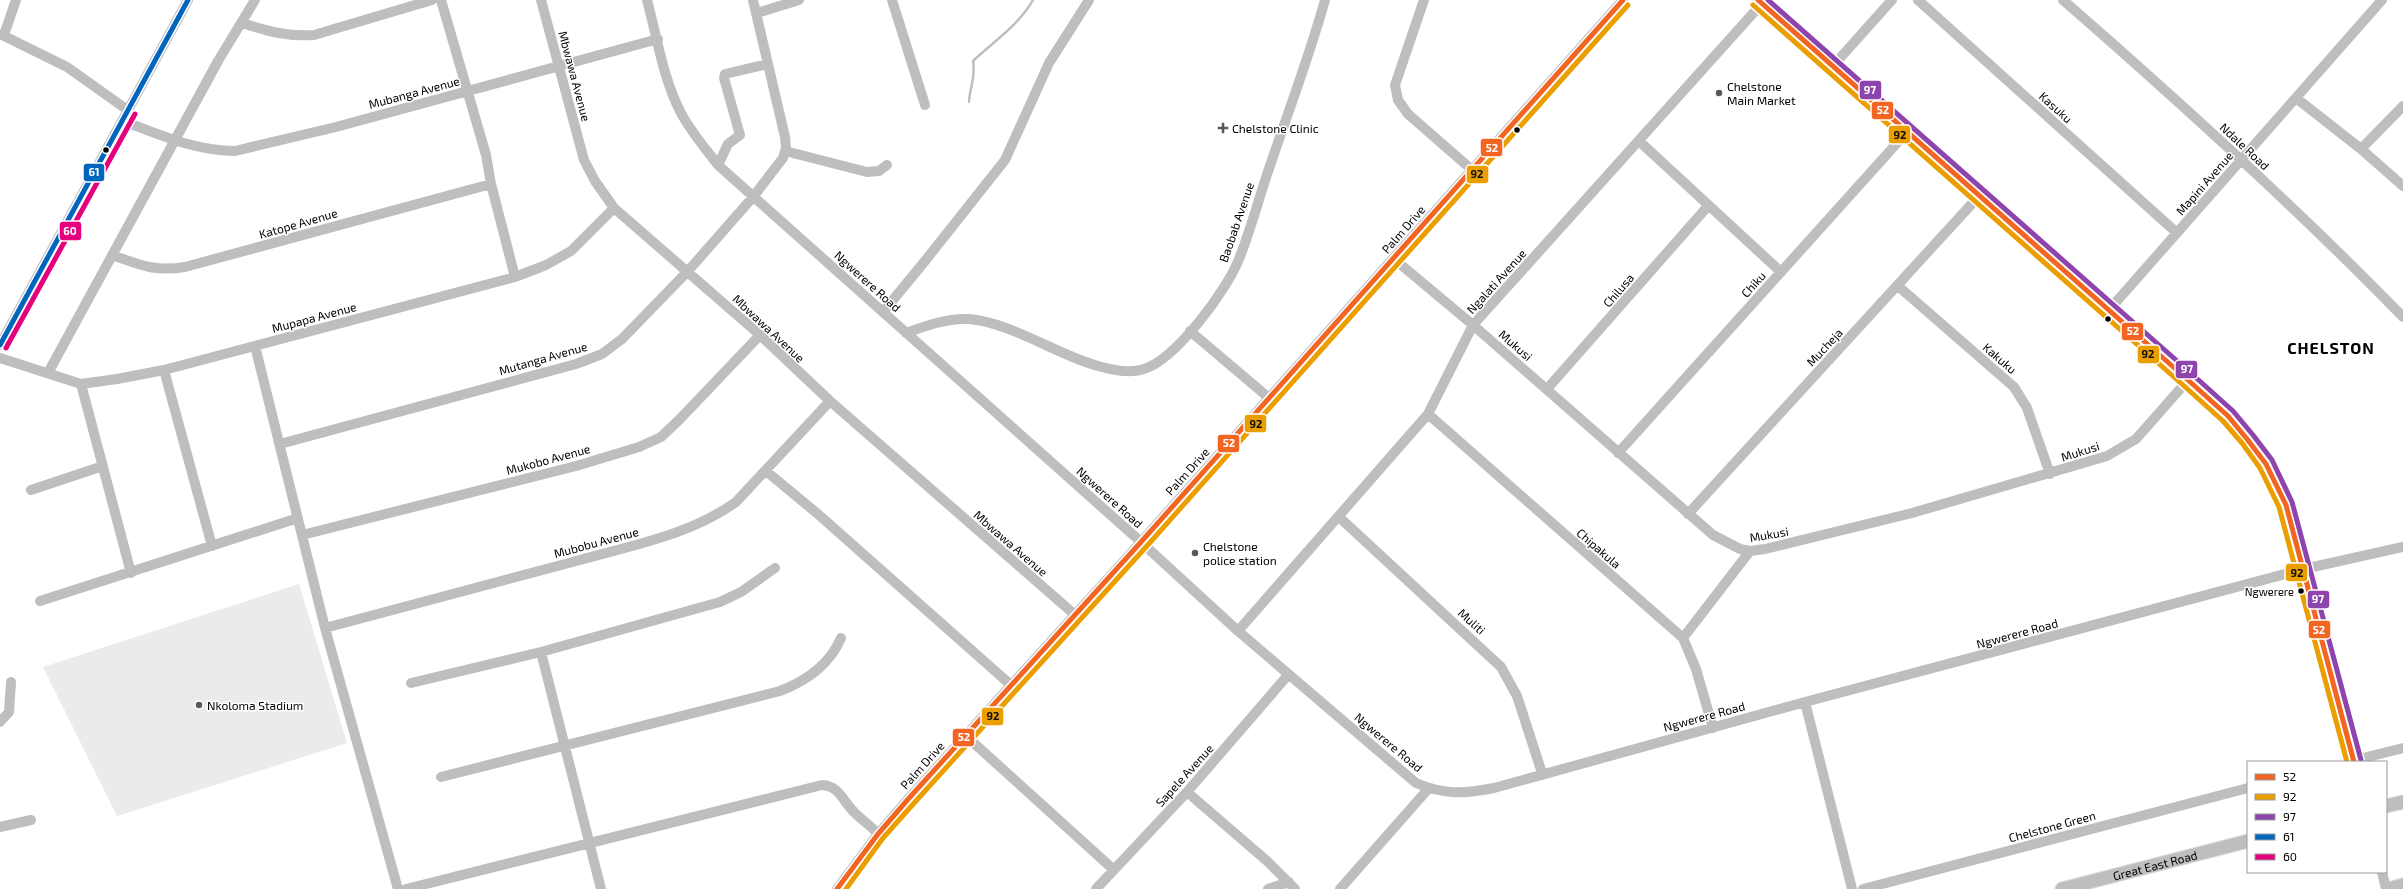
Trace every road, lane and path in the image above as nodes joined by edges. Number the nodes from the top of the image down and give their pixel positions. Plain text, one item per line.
1 (16, 0) edge
2 (188, 0) edge
3 (255, 0) edge
4 (432, 0) edge
5 (442, 0) edge
6 (541, 0) edge
7 (647, 0) edge
8 (753, 0) edge
9 (799, 0) edge
10 (892, 0) edge
11 (1089, 0) edge
12 (1324, 0) edge
13 (1424, 0) edge
14 (1623, 0) edge
15 (1892, 0) edge
16 (1918, 0) edge
17 (2064, 0) edge
18 (2382, 0) edge
19 (1762, 1) edge
20 (757, 13) junction
21 (242, 23) junction
22 (2, 35) edge
23 (658, 39) junction
24 (768, 64) junction
25 (558, 67) junction
26 (1832, 67) junction
27 (468, 91) junction
28 (2296, 98) junction
29 (925, 105) dead end
30 (2403, 106) edge
31 (129, 111) junction
32 (123, 121) junction
33 (1907, 132) junction
34 (175, 141) junction
35 (1639, 141) junction
36 (2361, 149) junction
37 (785, 151) junction
38 (2241, 160) junction
39 (718, 165) junction
40 (887, 165) dead end
41 (1471, 169) junction
42 (491, 184) junction
43 (2403, 186) edge
44 (1979, 196) junction
45 (753, 197) junction
46 (1708, 206) junction
47 (614, 208) junction
48 (2177, 233) junction
49 (112, 255) junction
50 (1394, 259) junction
51 (688, 271) junction
52 (1781, 272) junction
53 (514, 277) junction
54 (1898, 286) junction
55 (2109, 310) junction
56 (883, 312) junction
57 (2403, 317) edge
58 (1473, 325) junction
59 (906, 332) junction
60 (1190, 332) junction
61 (760, 335) junction
62 (0, 346) edge
63 (255, 346) junction
64 (0, 358) edge
65 (164, 370) junction
66 (48, 373) junction
67 (2188, 380) junction
68 (81, 384) junction
69 (1547, 389) junction
70 (1270, 398) junction
71 (830, 401) junction
72 (1428, 414) junction
73 (280, 444) junction
74 (1618, 453) junction
75 (103, 466) junction
76 (766, 471) junction
77 (2050, 474) junction
78 (31, 490) dead end
79 (1688, 514) junction
80 (1339, 517) junction
81 (298, 518) junction
82 (302, 535) junction
83 (1141, 542) junction
84 (212, 546) junction
85 (2403, 547) edge
86 (1750, 552) junction
87 (775, 568) dead end
88 (2304, 569) junction
89 (131, 573) junction
90 (40, 601) dead end
91 (1074, 614) junction
92 (325, 628) junction
93 (1238, 631) junction
94 (841, 638) dead end
95 (1683, 638) junction
96 (541, 652) junction
97 (1288, 674) junction
98 (10, 682) dead end
99 (411, 683) dead end
100 (1012, 686) junction
101 (1805, 702) junction
102 (0, 722) edge
103 (1713, 728) junction
104 (966, 736) junction
105 (565, 747) junction
106 (2403, 748) edge
107 (2351, 761) edge
108 (1542, 773) junction
109 (441, 777) dead end
110 (1429, 788) junction
111 (2247, 788) edge
112 (1187, 792) junction
113 (2403, 802) edge
114 (2387, 806) edge
115 (31, 820) dead end
116 (0, 827) edge
117 (878, 834) junction
118 (2247, 841) edge
119 (589, 844) junction
120 (1114, 870) junction
121 (2382, 873) edge
122 (2403, 885) edge
123 (1292, 886) edge
124 (398, 889) edge
125 (406, 889) edge
126 (601, 889) edge
127 (837, 889) edge
128 (1096, 889) edge
129 (1268, 889) edge
130 (1340, 889) edge
131 (1852, 889) edge
132 (1863, 889) edge
133 (2062, 889) edge
134 (2387, 889) edge

1 - 22 street
2 - 31 street
3 - 21 street
4 - 21 street
5 - 27 street
6 - 25 street, Mbwawa Avenue
7 - 23 street, Ngwerere Road
8 - 20 street
9 - 20 street
10 - 29 street
11 - 56 street
12 - 60 street, Baobab Avenue
13 - 41 street
14 - 41 street, Palm Drive
15 - 26 street
16 - 48 street, Kasuku
17 - 38 street, Ndale Road
18 - 28 street, Mapini Avenue
19 - 26 street
19 - 35 street, Ngalati Avenue
20 - 24 street
21 - 34 street
22 - 31 street
23 - 25 street, Mubanga Avenue
23 - 39 street, Ngwerere Road
24 - 37 street
24 - 39 street
25 - 27 street, Mubanga Avenue
25 - 47 street, Mbwawa Avenue
26 - 33 street
27 - 34 street, Mubanga Avenue
27 - 42 street
28 - 36 street
28 - 38 street, Mapini Avenue
30 - 36 street
31 - 32 street
32 - 34 street, Mubanga Avenue
32 - 62 street
33 - 44 street
33 - 52 street, Chiku
34 - 49 street
35 - 46 street
35 - 58 street, Ngalati Avenue
36 - 43 street
37 - 40 street
37 - 45 street, Mutanga Avenue
38 - 48 street, Mapini Avenue
38 - 57 street, Ndale Road
39 - 45 street, Ngwerere Road
41 - 50 street, Palm Drive
42 - 49 street, Katope Avenue
42 - 53 street
44 - 54 street, Mucheja
44 - 55 street
45 - 51 street, Mutanga Avenue
45 - 56 street, Ngwerere Road
46 - 52 street
46 - 69 street, Chilusa
47 - 51 street, Mbwawa Avenue
47 - 53 street, Mupapa Avenue
48 - 55 street, Mapini Avenue
49 - 66 street
50 - 58 street, Mukusi
50 - 70 street, Palm Drive
51 - 61 street, Mbwawa Avenue
51 - 73 street, Mutanga Avenue
52 - 74 street, Chiku
53 - 63 street, Mupapa Avenue
54 - 77 street, Kakuku
54 - 79 street, Mucheja
55 - 67 street
56 - 59 street, Ngwerere Road
58 - 69 street, Mukusi
58 - 72 street, Ngalati Avenue
59 - 60 street, Baobab Avenue
59 - 83 street, Ngwerere Road
60 - 70 street
61 - 71 street, Mbwawa Avenue
61 - 82 street, Mukobo Avenue
63 - 65 street, Mupapa Avenue
63 - 73 street
64 - 66 street, Mupapa Avenue
65 - 68 street, Mupapa Avenue
65 - 84 street
66 - 68 street, Mupapa Avenue
67 - 77 street, Mukusi
67 - 88 street
68 - 75 street
69 - 74 street, Mukusi
70 - 83 street, Palm Drive
71 - 76 street, Mubobu Avenue
71 - 91 street, Mbwawa Avenue
72 - 80 street, Ngalati Avenue
72 - 95 street, Chipakula
73 - 81 street
74 - 79 street, Mukusi
75 - 78 street
75 - 89 street
76 - 92 street, Mubobu Avenue
76 - 100 street
77 - 86 street, Mukusi
79 - 86 street, Mukusi
80 - 93 street, Ngalati Avenue
80 - 108 street, Muliti
81 - 82 street
81 - 84 street
82 - 92 street
83 - 91 street, Palm Drive
83 - 93 street, Ngwerere Road
84 - 89 street
85 - 88 street, Ngwerere Road
86 - 95 street
87 - 96 street
88 - 101 street, Ngwerere Road
88 - 107 street
89 - 90 street
91 - 100 street, Palm Drive
92 - 124 street
93 - 97 street, Ngwerere Road
94 - 105 street
95 - 103 street, Chipakula
96 - 99 street
96 - 105 street
97 - 110 street, Ngwerere Road
97 - 112 street, Sapele Avenue
98 - 102 street
100 - 104 street, Palm Drive
101 - 103 street, Ngwerere Road
101 - 131 street
103 - 108 street, Ngwerere Road
104 - 117 street, Palm Drive
104 - 120 street
105 - 109 street
105 - 119 street
106 - 107 street
108 - 110 street, Ngwerere Road
110 - 130 street
111 - 132 street, Chelstone Green
112 - 120 street, Sapele Avenue
112 - 123 street
113 - 114 main road
115 - 116 street
117 - 119 street
117 - 127 street, Palm Drive
118 - 133 main road, Great East Road
119 - 125 street
119 - 126 street
120 - 128 street, Sapele Avenue
121 - 134 street
122 - 134 main road
123 - 129 street

